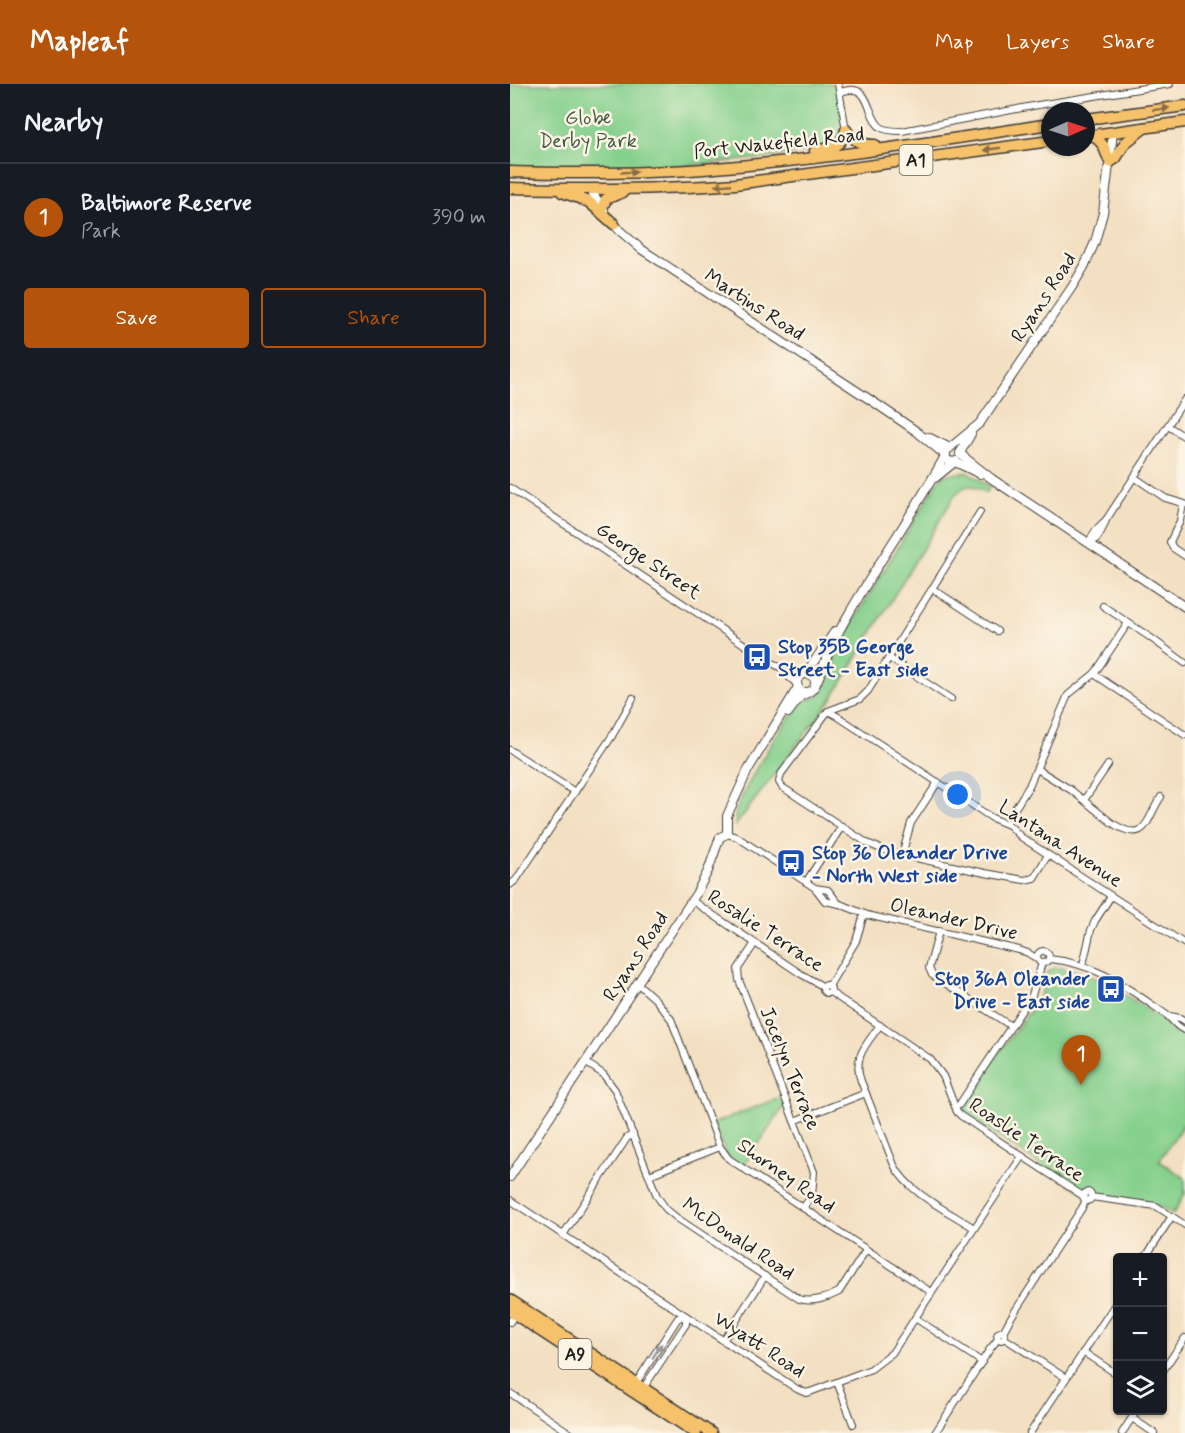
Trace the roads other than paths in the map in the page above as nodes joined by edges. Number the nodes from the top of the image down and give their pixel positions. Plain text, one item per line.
1 (838, 84) edge
2 (1170, 84) edge
3 (840, 92) junction
4 (1185, 106) edge
5 (1137, 112) junction
6 (1095, 118) edge
7 (1185, 122) edge
8 (1041, 125) edge
9 (1145, 128) junction
10 (846, 130) junction
11 (1113, 133) junction
12 (1095, 135) edge
13 (1095, 139) edge
14 (1041, 142) edge
15 (906, 146) junction
16 (1110, 162) junction
17 (660, 171) junction
18 (510, 172) edge
19 (510, 178) edge
20 (510, 188) edge
21 (553, 189) junction
22 (590, 189) junction
23 (632, 189) junction
24 (602, 208) junction
25 (614, 224) junction
26 (1185, 399) edge
27 (1168, 426) junction
28 (974, 430) junction
29 (1185, 437) edge
30 (948, 451) junction
31 (960, 454) junction
32 (954, 462) junction
33 (1134, 477) junction
34 (992, 479) junction
35 (932, 481) junction
36 (510, 488) edge
37 (1184, 504) edge
38 (980, 512) dead end
39 (1090, 544) junction
40 (1185, 556) edge
41 (933, 589) junction
42 (1103, 606) dead end
43 (1185, 607) edge
44 (852, 609) junction
45 (1128, 623) junction
46 (997, 631) dead end
47 (889, 658) junction
48 (769, 661) junction
49 (1185, 663) edge
50 (803, 674) junction
51 (1094, 674) junction
52 (798, 685) junction
53 (812, 689) junction
54 (633, 699) dead end
55 (951, 699) dead end
56 (828, 711) junction
57 (1185, 735) edge
58 (764, 746) junction
59 (510, 750) edge
60 (1108, 765) dead end
61 (1037, 769) junction
62 (938, 782) junction
63 (575, 792) junction
64 (1161, 797) dead end
65 (1084, 800) junction
66 (1006, 823) junction
67 (842, 826) junction
68 (727, 834) junction
69 (902, 855) junction
70 (1048, 855) junction
71 (806, 882) junction
72 (510, 885) edge
73 (1111, 896) junction
74 (692, 900) junction
75 (864, 914) junction
76 (939, 931) junction
77 (755, 943) junction
78 (1185, 944) edge
79 (1039, 959) junction
80 (1049, 959) junction
81 (1083, 965) junction
82 (637, 983) junction
83 (828, 988) junction
84 (1169, 1016) junction
85 (1185, 1021) edge
86 (880, 1025) junction
87 (1011, 1026) junction
88 (1185, 1030) edge
89 (585, 1062) junction
90 (866, 1093) junction
91 (956, 1107) junction
92 (794, 1121) junction
93 (633, 1134) junction
94 (720, 1147) junction
95 (1022, 1156) junction
96 (649, 1175) junction
97 (510, 1177) edge
98 (1087, 1198) junction
99 (510, 1200) edge
100 (803, 1208) junction
101 (1172, 1216) junction
102 (1185, 1225) edge
103 (974, 1228) junction
104 (563, 1235) junction
105 (866, 1250) junction
106 (1148, 1253) edge
107 (765, 1276) junction
108 (931, 1292) junction
109 (1113, 1307) edge
110 (513, 1311) edge
111 (686, 1316) junction
112 (915, 1318) junction
113 (1002, 1336) junction
114 (1185, 1338) edge
115 (723, 1341) junction
116 (1083, 1352) junction
117 (982, 1362) junction
118 (1167, 1365) edge
119 (1113, 1372) edge
120 (1066, 1378) junction
121 (837, 1382) junction
122 (637, 1389) junction
123 (510, 1393) edge
124 (1134, 1415) edge
125 (1132, 1418) junction
126 (854, 1424) dead end
127 (570, 1433) edge
128 (696, 1433) edge
129 (711, 1433) edge
130 (935, 1433) edge
131 (1030, 1433) edge
132 (1122, 1433) edge
133 (1154, 1433) edge

1 - 3 street
2 - 3 street, Port Wakefield Road
3 - 10 street
5 -> 4 main road
5 - 6 main road
5 - 11 main road
7 - 9 main road
8 - 15 main road, Port Wakefield Road / A1
9 - 11 main road
9 - 16 main road
10 - 15 main road
10 - 17 main road
11 - 12 main road
11 - 16 street, Ryans Road
13 - 16 main road
14 -> 23 main road, Port Wakefield Road / A1
15 - 17 main road, Port Wakefield Road / A1
16 - 28 street, Ryans Road
18 -> 17 main road, Port Wakefield Road / A1
19 - 22 main road
20 - 21 main road, Port Wakefield Road / A1
21 - 22 main road, Port Wakefield Road / A1
21 - 25 main road
22 - 23 main road, Port Wakefield Road / A1
22 - 24 street, Martins Road
23 - 24 main road
24 - 25 street, Martins Road
25 - 30 street, Martins Road
26 - 27 street
27 - 29 street
27 - 33 street
28 - 30 street, Ryans Road
28 - 31 street, Ryans Road
30 - 31 street
30 - 32 street
30 - 35 street, Ryans Road
31 - 32 street
31 - 34 street
32 - 34 street
32 - 35 street, Ryans Road
33 - 37 street
33 - 39 street
34 - 39 street
35 - 44 street, Ryans Road
36 - 48 street, George Street
37 - 40 street
38 - 41 street
39 - 43 street
41 - 46 street
41 - 47 street
42 - 45 street
44 - 50 street, Ryans Road
44 - 53 street, Ryans Road
45 - 49 street
45 - 51 street
47 - 55 street
47 - 56 street
48 - 50 street, George Street
48 - 52 street, George Street
50 - 52 street
50 - 53 street
51 - 57 street
51 - 61 street
52 - 53 street
52 - 58 street, Ryans Road
53 - 58 street, Ryans Road
54 - 63 street
56 - 62 street, Lantana Avenue
56 - 67 street
58 - 68 street, Ryans Road
59 - 63 street
60 - 65 street
61 - 65 street
61 - 66 street
62 - 66 street, Lantana Avenue
62 - 69 street
63 - 72 street
64 - 65 street
66 - 70 street, Lantana Avenue
67 - 69 street
67 - 71 street
68 - 71 street, Oleander Drive
68 - 74 street, Ryans Road
69 - 70 street
70 - 73 street, Lantana Avenue
71 - 75 street, Oleander Drive
73 - 78 street, Lantana Avenue
73 - 81 street
74 - 77 street, Rosalie Terrace
74 - 82 street, Ryans Road
75 - 76 street, Oleander Drive
75 - 83 street
76 - 79 street, Oleander Drive
76 - 87 street
77 - 83 street, Rosalie Terrace
77 - 92 street, Jocelyn Terrace
79 - 80 street
79 - 80 street, Oleander Drive
79 - 87 street
80 - 81 street
81 - 84 street
82 - 89 street, Ryans Road
82 - 94 street, Shorney Road
83 - 86 street, Rosalie Terrace
84 - 85 street
84 - 88 street
86 - 90 street
86 - 91 street, Rosalie Terrace
87 - 91 street
89 - 93 street, McDonald Road
89 - 97 street, Ryans Road
90 - 92 street
90 - 103 street
91 - 95 street, Roaslie Terrace
92 - 100 street, Jocelyn Terrace
93 - 96 street, McDonald Road
93 - 104 street
94 - 96 street
94 - 100 street, Shorney Road
95 - 98 street, Roaslie Terrace
95 - 103 street, Wyatt Road
96 - 107 street, McDonald Road
98 - 101 street
98 - 113 street
99 - 104 street, Wyatt Road
100 - 105 street, Shorney Road
101 - 102 street
101 - 106 street
103 - 108 street, Wyatt Road
104 - 111 street, Wyatt Road
105 - 107 street, McDonald Road
105 - 108 street, Shorney Road
107 - 115 street
108 - 112 street, Wyatt Road
109 - 116 street
110 - 122 main road, A9
111 - 115 street, Wyatt Road
111 - 122 street
112 - 117 street
112 - 121 street, Wyatt Road
113 - 117 street
113 - 120 street
114 - 118 street
115 - 121 street, Wyatt Road
116 - 119 street
116 - 120 street
117 - 130 street
120 - 131 street
121 - 126 street
122 - 128 main road, A9
122 - 129 main road, A9
123 - 127 street
124 - 125 street
125 - 132 street
125 - 133 street

